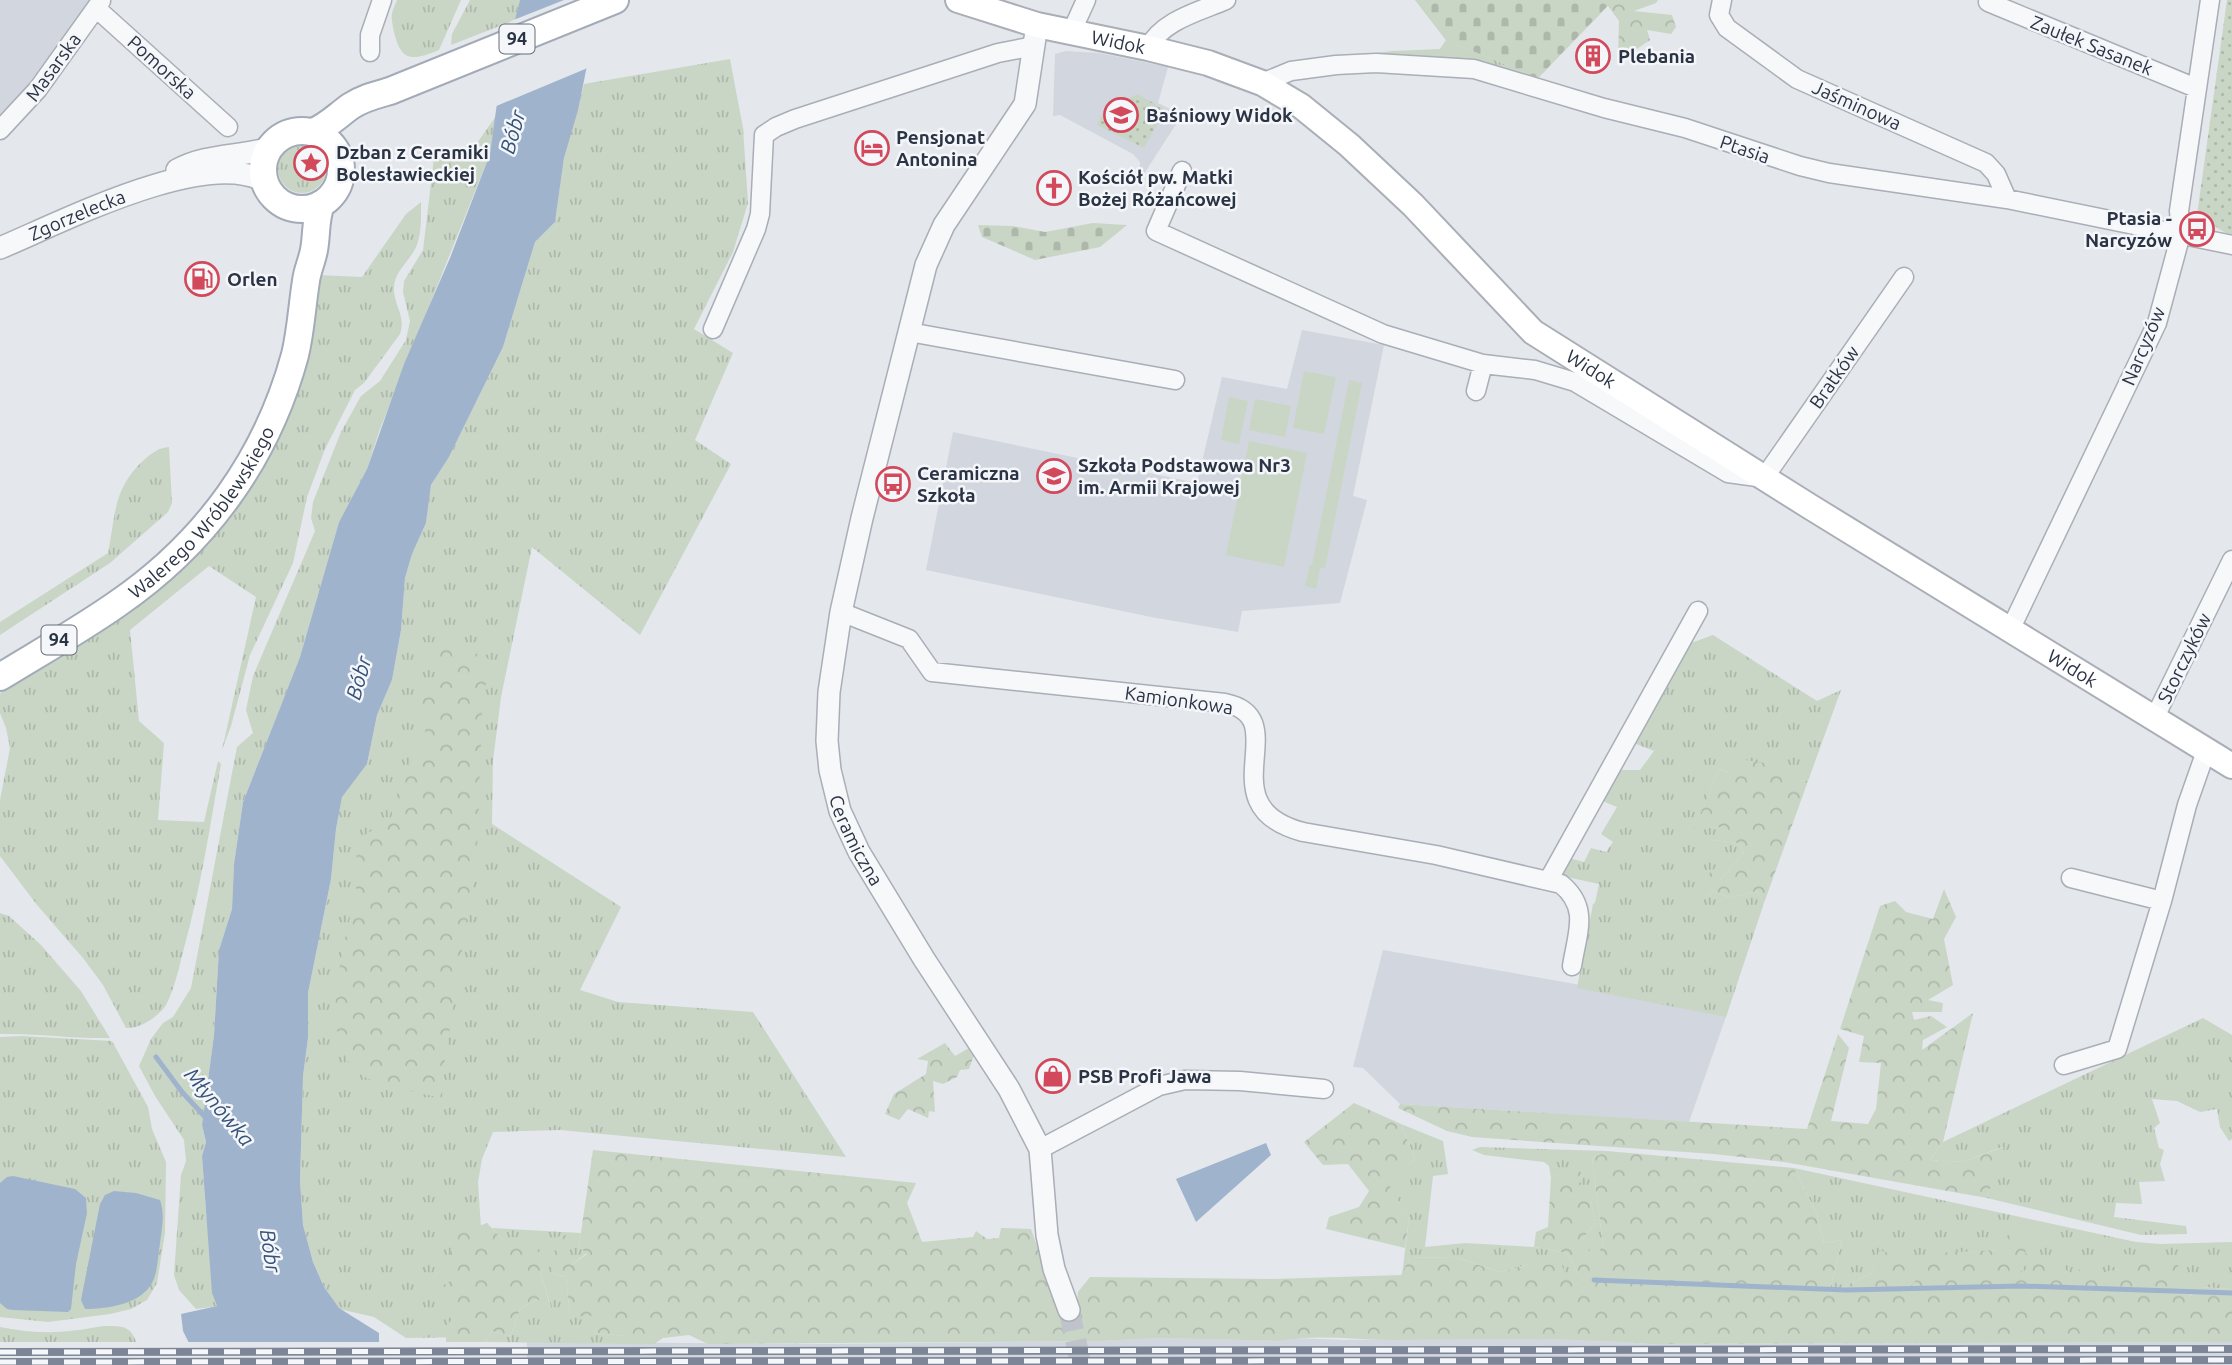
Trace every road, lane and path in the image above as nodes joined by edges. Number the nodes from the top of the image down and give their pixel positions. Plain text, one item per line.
1 (382, 0) edge
2 (615, 0) edge
3 (958, 0) edge
4 (1086, 0) edge
5 (1226, 0) edge
6 (1722, 0) edge
7 (2210, 0) edge
8 (1988, 2) dead end
9 (99, 4) edge
10 (1072, 33) junction
11 (1036, 36) junction
12 (1148, 48) junction
13 (370, 52) dead end
14 (1262, 83) junction
15 (2196, 88) junction
16 (390, 92) junction
17 (228, 127) dead end
18 (0, 130) edge
19 (313, 132) junction
20 (270, 148) junction
21 (337, 155) junction
22 (1182, 171) dead end
23 (264, 181) junction
24 (155, 185) junction
25 (2007, 199) junction
26 (321, 204) junction
27 (286, 206) junction
28 (2180, 234) junction
29 (2232, 245) edge
30 (0, 248) edge
31 (1904, 277) dead end
32 (306, 279) junction
33 (713, 329) dead end
34 (909, 331) junction
35 (1483, 364) junction
36 (1175, 380) dead end
37 (1476, 391) dead end
38 (1764, 478) junction
39 (2232, 560) edge
40 (1698, 611) dead end
41 (841, 612) junction
42 (2010, 630) junction
43 (0, 677) edge
44 (2154, 719) junction
45 (2206, 751) junction
46 (2232, 766) edge
47 (2071, 878) dead end
48 (1548, 881) junction
49 (2162, 901) junction
50 (1572, 966) dead end
51 (2064, 1065) dead end
52 (1324, 1089) dead end
53 (1040, 1149) junction
54 (1069, 1310) tunnel mouth

1 - 13 street
2 - 16 main road, 94
3 - 11 main road, Widok
4 - 10 street
5 - 12 street
6 - 25 street, Jaśminowa
7 - 15 street, Narcyzów
8 - 15 street, Zaułek Sasanek
9 - 17 street, Pomorska
9 - 18 street, Masarska
10 - 11 main road, Widok
10 - 12 main road, Widok
11 - 33 street, Widok
11 - 34 street, Ceramiczna
12 - 14 main road, Widok
14 - 25 street, Ptasia
14 - 38 main road, Widok
15 - 28 street, Narcyzów
16 - 19 main road, 94
16 - 21 main road, 94
19 - 20 main road, 94
19 - 21 main road
20 - 23 main road
20 - 24 street, Zgorzelecka
21 - 26 main road, 94
22 - 35 street
23 - 24 street, Zgorzelecka
23 - 27 main road, 94
24 - 30 street, Zgorzelecka
25 - 28 street, Ptasia
26 - 27 main road
26 - 32 main road, Walerego Wróblewskiego / 94
27 - 32 main road, Walerego Wróblewskiego / 94
28 - 29 street, Ptasia
28 - 42 street, Narcyzów
31 - 38 street, Bratków
32 - 43 main road, Walerego Wróblewskiego / 94
34 - 36 street
34 - 41 street, Ceramiczna
35 - 37 street
35 - 38 street
38 - 42 main road, Widok
39 - 44 street, Storczyków
40 - 48 street
41 - 48 street, Kamionkowa
41 - 53 street, Ceramiczna
42 - 44 main road, Widok
44 - 45 main road, Widok
45 - 46 main road, Widok
45 - 49 street
47 - 49 street
48 - 50 street, Kamionkowa
49 - 51 street
52 - 53 street
53 - 54 street, Ceramiczna

